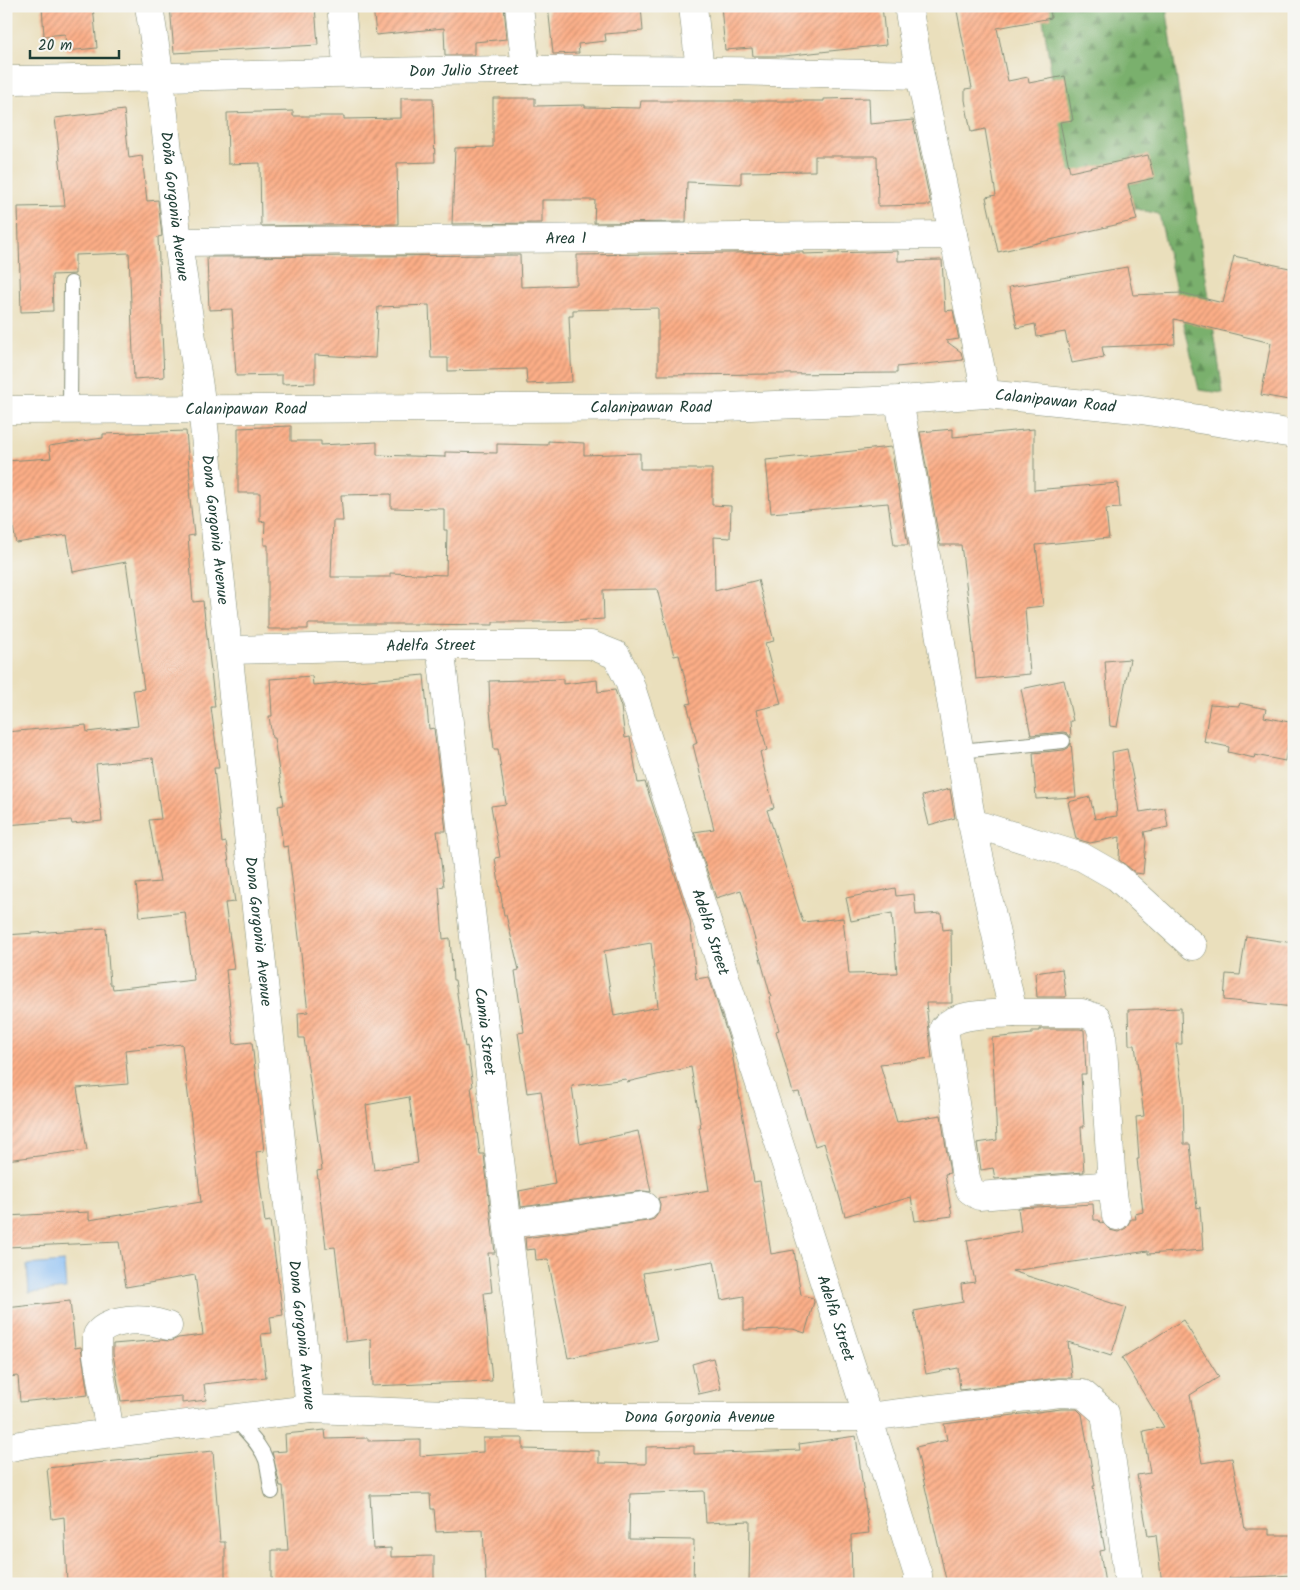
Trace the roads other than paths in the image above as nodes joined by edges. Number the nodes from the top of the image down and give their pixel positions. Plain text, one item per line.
1 (150, 6) edge
2 (341, 6) edge
3 (519, 6) edge
4 (694, 6) edge
5 (908, 6) edge
6 (526, 70) junction
7 (700, 71) junction
8 (348, 73) junction
9 (920, 75) junction
10 (160, 78) junction
11 (6, 80) edge
12 (953, 235) junction
13 (178, 242) junction
14 (71, 284) dead end
15 (986, 394) junction
16 (899, 400) junction
17 (202, 408) junction
18 (70, 409) junction
19 (6, 410) edge
20 (1294, 434) edge
21 (440, 645) junction
22 (229, 650) junction
23 (1063, 741) dead end
24 (960, 751) junction
25 (972, 823) junction
26 (1193, 946) dead end
27 (1013, 1013) junction
28 (1112, 1185) junction
29 (645, 1206) dead end
30 (1116, 1216) dead end
31 (508, 1224) junction
32 (168, 1326) dead end
33 (310, 1409) junction
34 (530, 1417) junction
35 (868, 1417) junction
36 (235, 1418) junction
37 (110, 1433) junction
38 (6, 1448) edge
39 (272, 1492) dead end
40 (918, 1584) edge
41 (1129, 1584) edge

1 - 10 street, Doña Gorgonia Avenue
2 - 8 street
3 - 6 street
4 - 7 street
5 - 9 street
6 - 7 street, Don Julio Street
6 - 8 street, Don Julio Street
7 - 9 street, Don Julio Street
8 - 10 street, Don Julio Street
9 - 12 street
10 - 11 street, Don Julio Street
10 - 13 street, Doña Gorgonia Avenue
12 - 13 street, Area 1
12 - 15 street
13 - 17 street, Doña Gorgonia Avenue
14 - 18 lane
15 - 16 street, Calanipawan Road
15 - 20 street, Calanipawan Road
16 - 17 street, Calanipawan Road
16 - 24 street
17 - 18 street, Calanipawan Road
17 - 22 street, Dona Gorgonia Avenue
18 - 19 street, Calanipawan Road
21 - 22 street, Adelfa Street
21 - 31 street, Camia Street
21 - 35 street, Adelfa Street
22 - 33 street, Dona Gorgonia Avenue
23 - 24 lane
24 - 25 street
25 - 26 street
25 - 27 street
27 - 28 street
27 - 28 street
28 - 30 street
29 - 31 street
31 - 34 street, Camia Street
32 - 37 street
33 - 34 street, Dona Gorgonia Avenue
33 - 36 street
34 - 35 street, Dona Gorgonia Avenue
35 - 40 street, Adelfa Street
35 - 41 street, Dona Gorgonia Avenue
36 - 37 street
36 - 39 lane
37 - 38 street

